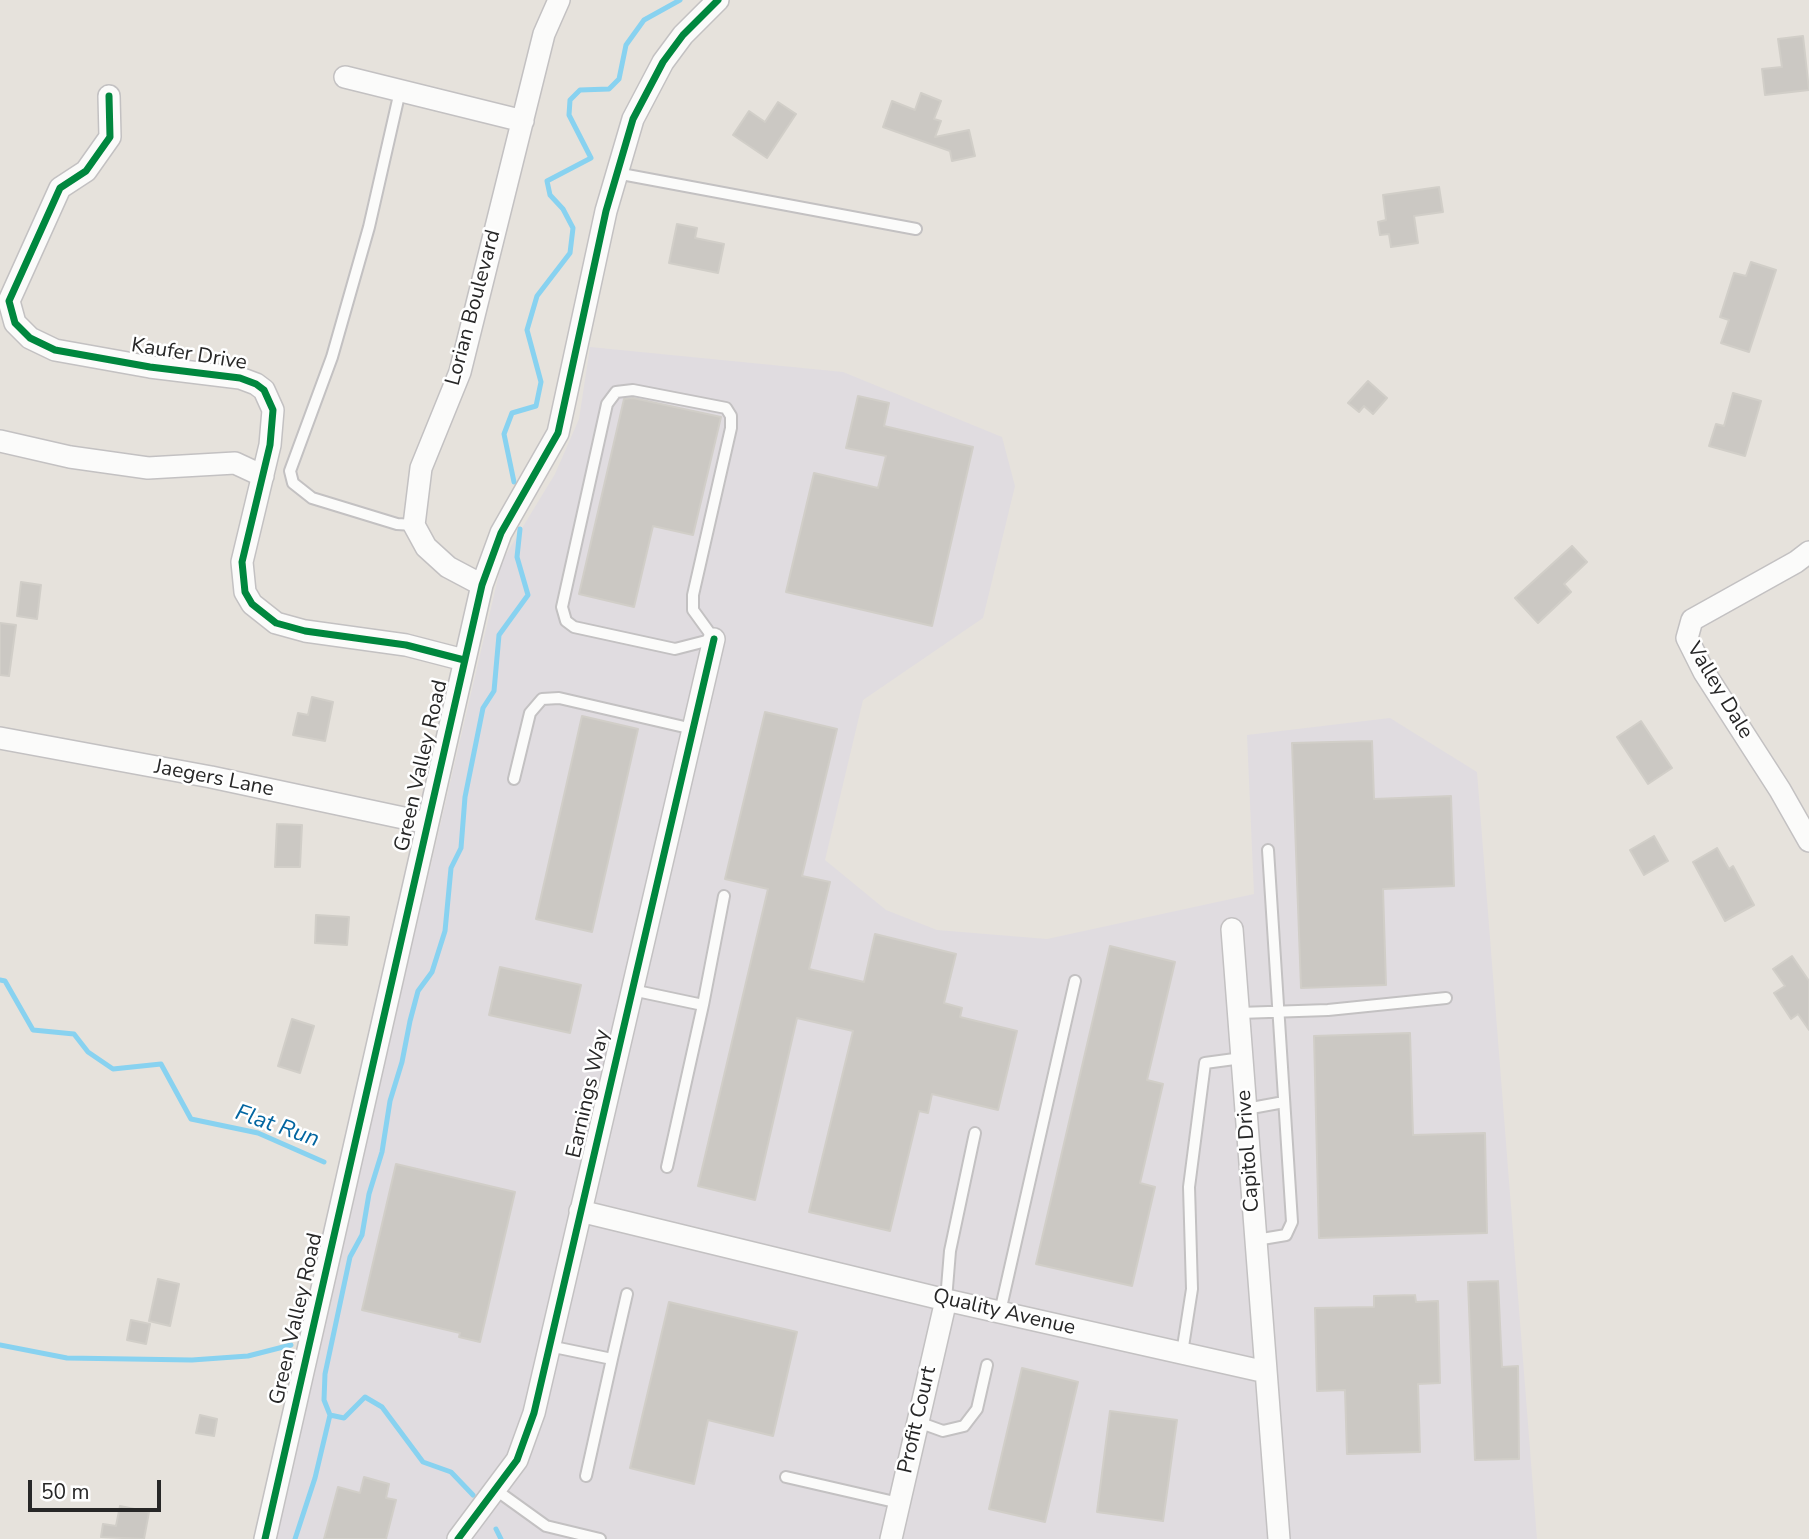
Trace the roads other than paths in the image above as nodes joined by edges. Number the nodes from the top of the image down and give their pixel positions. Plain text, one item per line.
1 (559, 0) edge
2 (718, 0) edge
3 (345, 77) dead end
4 (400, 90) junction
5 (108, 96) dead end
6 (523, 121) junction
7 (616, 173) junction
8 (916, 229) dead end
9 (0, 442) edge
10 (264, 476) junction
11 (414, 525) junction
12 (1809, 552) edge
13 (482, 585) junction
14 (714, 639) junction
15 (464, 660) junction
16 (693, 729) junction
17 (0, 738) edge
18 (514, 779) dead end
19 (427, 823) junction
20 (1809, 841) edge
21 (1268, 850) dead end
22 (724, 896) dead end
23 (1232, 929) dead end
24 (1075, 981) dead end
25 (632, 990) junction
26 (1446, 998) dead end
27 (703, 1005) junction
28 (1278, 1011) junction
29 (1239, 1013) junction
30 (1242, 1058) junction
31 (1284, 1102) junction
32 (1246, 1109) junction
33 (975, 1133) dead end
34 (667, 1167) dead end
35 (580, 1211) junction
36 (1256, 1240) junction
37 (626, 1294) dead end
38 (946, 1300) junction
39 (1000, 1312) junction
40 (550, 1346) junction
41 (1182, 1353) junction
42 (612, 1359) junction
43 (987, 1365) dead end
44 (1266, 1372) junction
45 (918, 1422) junction
46 (586, 1476) dead end
47 (786, 1477) dead end
48 (496, 1490) junction
49 (899, 1503) junction
50 (265, 1539) edge
51 (458, 1539) edge
52 (600, 1539) edge
53 (891, 1539) edge
54 (1279, 1539) edge

1 - 6 street, Lorian Boulevard
2 - 7 street, Green Valley Road
3 - 4 street
4 - 6 street
4 - 11 lane
5 - 10 street, Kaufer Drive
6 - 11 street, Lorian Boulevard
7 - 8 lane
7 - 13 street, Green Valley Road
9 - 10 street
10 - 15 street, Kaufer Drive
11 - 13 street
12 - 20 street, Valley Dale
13 - 15 street, Green Valley Road
14 - 14 lane
14 - 16 street, Earnings Way
15 - 19 street, Green Valley Road
16 - 18 lane
16 - 25 street, Earnings Way
17 - 19 street, Jaegers Lane
19 - 50 street, Green Valley Road
21 - 28 lane
22 - 27 lane
23 - 29 street, Capitol Drive
24 - 39 lane
25 - 27 lane
25 - 35 street, Earnings Way
26 - 28 lane
27 - 34 lane
28 - 29 lane
28 - 31 lane
29 - 30 street, Capitol Drive
30 - 32 street, Capitol Drive
30 - 41 lane
31 - 32 lane
31 - 36 lane
32 - 36 street, Capitol Drive
33 - 38 lane
35 - 38 street, Quality Avenue
35 - 40 street, Earnings Way
36 - 44 street, Capitol Drive
37 - 42 lane
38 - 39 street, Quality Avenue
38 - 45 street, Profit Court
39 - 41 street, Quality Avenue
40 - 42 lane
40 - 48 street, Earnings Way
41 - 44 street, Quality Avenue
42 - 46 lane
43 - 45 lane
44 - 54 street
45 - 49 street, Profit Court
47 - 49 lane
48 - 51 street, Earnings Way
48 - 52 lane
49 - 53 street, Profit Court

